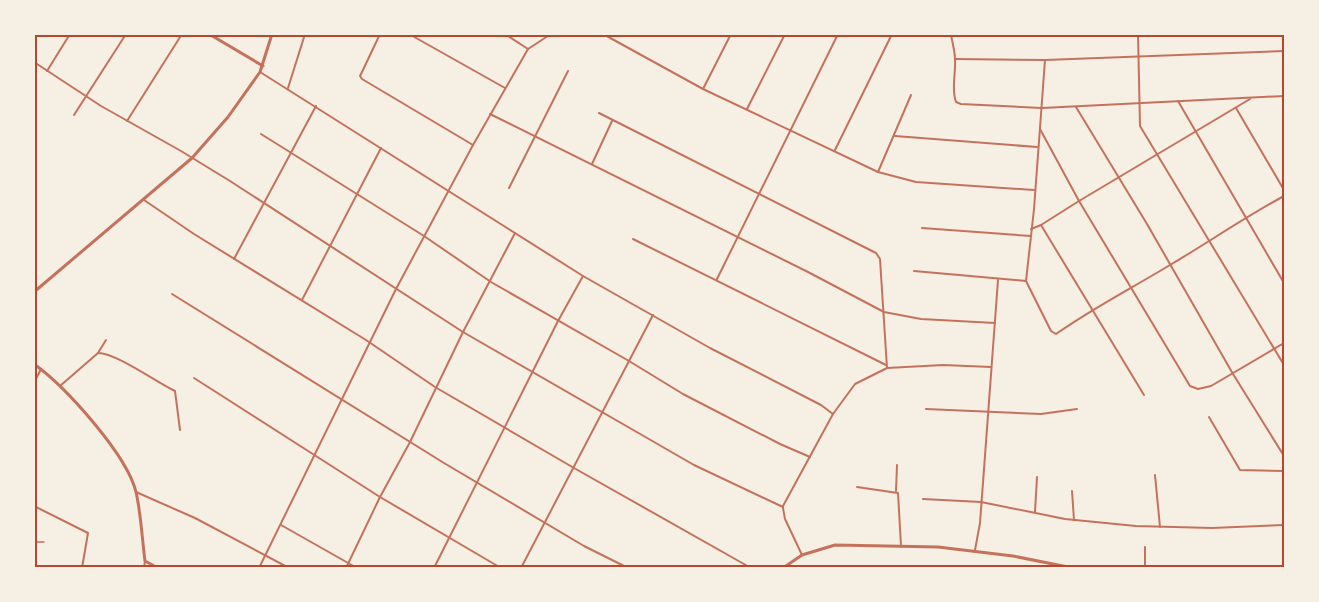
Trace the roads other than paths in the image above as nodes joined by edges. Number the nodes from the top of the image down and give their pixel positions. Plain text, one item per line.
1 (70, 34) edge
2 (126, 34) edge
3 (182, 34) edge
4 (209, 34) edge
5 (272, 34) edge
6 (305, 34) edge
7 (380, 34) edge
8 (409, 34) edge
9 (504, 34) edge
10 (551, 34) edge
11 (603, 34) edge
12 (731, 34) edge
13 (785, 34) edge
14 (838, 34) edge
15 (892, 34) edge
16 (951, 34) edge
17 (1138, 34) edge
18 (546, 36) edge
19 (528, 49) junction
20 (1284, 51) edge
21 (1139, 57) junction
22 (955, 59) junction
23 (1045, 60) junction
24 (34, 62) edge
25 (263, 66) junction
26 (47, 71) junction
27 (568, 71) dead end
28 (260, 72) junction
29 (288, 88) junction
30 (505, 88) junction
31 (703, 89) junction
32 (911, 95) dead end
33 (87, 96) junction
34 (1284, 96) edge
35 (1253, 98) junction
36 (1178, 100) junction
37 (1139, 103) junction
38 (316, 106) junction
39 (1076, 107) junction
40 (1042, 108) junction
41 (1236, 108) junction
42 (747, 109) junction
43 (599, 113) dead end
44 (490, 114) junction
45 (74, 115) dead end
46 (127, 121) junction
47 (612, 121) junction
48 (1040, 129) junction
49 (792, 131) junction
50 (1196, 132) junction
51 (261, 134) dead end
52 (535, 136) junction
53 (895, 136) junction
54 (473, 145) junction
55 (1037, 147) junction
56 (381, 148) junction
57 (835, 151) junction
58 (290, 153) junction
59 (1157, 156) junction
60 (192, 158) junction
61 (592, 164) junction
62 (878, 172) junction
63 (1118, 178) junction
64 (509, 188) dead end
65 (1034, 190) junction
66 (1284, 190) edge
67 (449, 192) junction
68 (357, 194) junction
69 (760, 195) junction
70 (1284, 196) edge
71 (144, 200) junction
72 (1079, 201) junction
73 (263, 203) junction
74 (1245, 217) junction
75 (1041, 225) junction
76 (922, 228) dead end
77 (1031, 229) junction
78 (515, 233) junction
79 (424, 236) junction
80 (737, 236) junction
81 (1031, 236) junction
82 (633, 239) dead end
83 (1209, 242) junction
84 (330, 247) junction
85 (234, 259) junction
86 (1171, 265) junction
87 (914, 271) dead end
88 (583, 276) junction
89 (717, 280) junction
90 (998, 280) junction
91 (1026, 281) junction
92 (490, 282) junction
93 (1284, 283) edge
94 (1133, 287) junction
95 (396, 289) junction
96 (34, 292) edge
97 (172, 294) dead end
98 (302, 300) junction
99 (1092, 309) junction
100 (884, 312) junction
101 (653, 314) junction
102 (558, 321) junction
103 (995, 324) junction
104 (463, 332) junction
105 (106, 340) dead end
106 (369, 343) junction
107 (1284, 343) edge
108 (1275, 349) junction
109 (98, 353) junction
110 (629, 361) junction
111 (34, 364) edge
112 (1284, 365) edge
113 (887, 367) junction
114 (991, 367) junction
115 (41, 369) junction
116 (532, 372) junction
117 (1233, 374) junction
118 (194, 378) dead end
119 (34, 383) edge
120 (60, 386) junction
121 (435, 387) junction
122 (1144, 395) dead end
123 (342, 400) junction
124 (926, 409) dead end
125 (1077, 409) dead end
126 (988, 411) junction
127 (601, 413) junction
128 (833, 414) junction
129 (1209, 417) dead end
130 (505, 427) junction
131 (180, 430) dead end
132 (410, 442) junction
133 (1284, 448) edge
134 (1280, 450) junction
135 (314, 455) junction
136 (1284, 456) edge
137 (810, 457) junction
138 (897, 465) dead end
139 (574, 468) junction
140 (1284, 471) edge
141 (1155, 475) dead end
142 (1037, 477) dead end
143 (477, 482) junction
144 (857, 487) dead end
145 (897, 491) junction
146 (1072, 491) dead end
147 (136, 492) junction
148 (380, 497) junction
149 (923, 499) dead end
150 (981, 502) junction
151 (34, 506) edge
152 (783, 507) junction
153 (1035, 512) junction
154 (1074, 520) junction
155 (545, 523) junction
156 (281, 525) junction
157 (1284, 525) edge
158 (1160, 527) junction
159 (449, 536) junction
160 (34, 542) edge
161 (44, 543) dead end
162 (901, 546) junction
163 (1145, 547) dead end
164 (975, 550) junction
165 (265, 555) junction
166 (802, 555) junction
167 (145, 561) junction
168 (1042, 562) junction
169 (348, 563) junction
170 (82, 567) edge
171 (144, 567) edge
172 (158, 567) edge
173 (259, 567) edge
174 (289, 567) edge
175 (346, 567) edge
176 (357, 567) edge
177 (434, 567) edge
178 (501, 567) edge
179 (521, 567) edge
180 (628, 567) edge
181 (751, 567) edge
182 (783, 567) edge
183 (1042, 567) edge
184 (1073, 567) edge
185 (1145, 567) edge

1 - 26 street
2 - 33 street
3 - 46 street
4 - 25 street
5 - 25 street
6 - 29 street
7 - 54 street
8 - 30 street
9 - 19 street
10 - 18 street
11 - 31 street
12 - 31 street
13 - 42 street
14 - 49 street
15 - 57 street
16 - 22 street
17 - 21 street
18 - 19 street
19 - 30 street
20 - 21 street
21 - 23 street
21 - 37 street
22 - 23 street
22 - 40 street
23 - 40 street
24 - 26 street
25 - 28 street
26 - 33 street
27 - 52 street
28 - 29 street
28 - 60 street
29 - 38 street
30 - 44 street
31 - 42 street
32 - 53 street
33 - 45 street
33 - 46 street
34 - 35 street
35 - 36 street
35 - 41 street
36 - 37 street
36 - 50 street
37 - 39 street
37 - 59 street
38 - 56 street
38 - 58 street
39 - 40 street
39 - 63 street
40 - 48 street
41 - 50 street
41 - 66 street
42 - 49 street
43 - 47 street
44 - 52 street
44 - 54 street
46 - 60 street
47 - 61 street
47 - 69 street
48 - 55 street
48 - 72 street
49 - 57 street
49 - 69 street
50 - 59 street
50 - 74 street
51 - 58 street
52 - 61 street
52 - 64 street
53 - 55 street
53 - 62 street
54 - 67 street
55 - 65 street
56 - 67 street
56 - 68 street
57 - 62 street
58 - 68 street
58 - 73 street
59 - 63 street
59 - 83 street
60 - 71 street
60 - 73 street
61 - 80 street
62 - 65 street
63 - 72 street
63 - 86 street
65 - 77 street
67 - 78 street
67 - 79 street
68 - 79 street
68 - 84 street
69 - 80 street
69 - 100 street
70 - 74 street
71 - 85 street
71 - 96 street
72 - 75 street
72 - 94 street
73 - 84 street
73 - 85 street
74 - 83 street
74 - 93 street
75 - 77 street
75 - 99 street
76 - 81 street
77 - 81 street
78 - 88 street
78 - 92 street
79 - 92 street
79 - 95 street
80 - 89 street
80 - 100 street
81 - 91 street
82 - 89 street
83 - 86 street
83 - 108 street
84 - 95 street
84 - 98 street
85 - 98 street
86 - 94 street
86 - 117 street
87 - 90 street
88 - 101 street
88 - 102 street
89 - 113 street
90 - 91 street
90 - 103 street
91 - 99 street
92 - 102 street
92 - 104 street
94 - 99 street
94 - 117 street
95 - 104 street
95 - 106 street
97 - 123 street
98 - 106 street
99 - 122 street
100 - 103 street
100 - 113 street
101 - 110 street
101 - 128 street
102 - 110 street
102 - 116 street
103 - 114 street
104 - 116 street
104 - 121 street
105 - 109 street
106 - 121 street
106 - 123 street
107 - 108 street
108 - 112 street
108 - 117 street
109 - 120 street
109 - 131 street
110 - 127 street
110 - 137 street
111 - 115 street
113 - 114 street
113 - 128 street
114 - 126 street
115 - 119 street
115 - 120 street
116 - 127 street
116 - 130 street
117 - 134 street
118 - 135 street
120 - 147 street
121 - 130 street
121 - 132 street
123 - 132 street
123 - 135 street
124 - 126 street
125 - 126 street
126 - 150 street
127 - 139 street
127 - 152 street
128 - 137 street
129 - 140 street
130 - 139 street
130 - 143 street
132 - 143 street
132 - 148 street
133 - 134 street
134 - 136 street
135 - 148 street
135 - 156 street
137 - 152 street
138 - 145 street
139 - 155 street
139 - 181 street
141 - 158 street
142 - 153 street
143 - 155 street
143 - 159 street
144 - 145 street
145 - 162 street
146 - 154 street
147 - 165 street
147 - 167 street
148 - 159 street
148 - 169 street
149 - 150 street
150 - 153 street
150 - 164 street
151 - 170 street
152 - 166 street
153 - 154 street
154 - 158 street
155 - 179 street
155 - 180 street
156 - 165 street
156 - 169 street
157 - 158 street
159 - 177 street
159 - 178 street
160 - 161 lane
162 - 164 street
162 - 166 street
163 - 185 street
164 - 168 street
165 - 173 street
165 - 174 street
166 - 182 street
167 - 171 street
167 - 172 street
168 - 183 street
168 - 184 street
169 - 175 street
169 - 176 street

